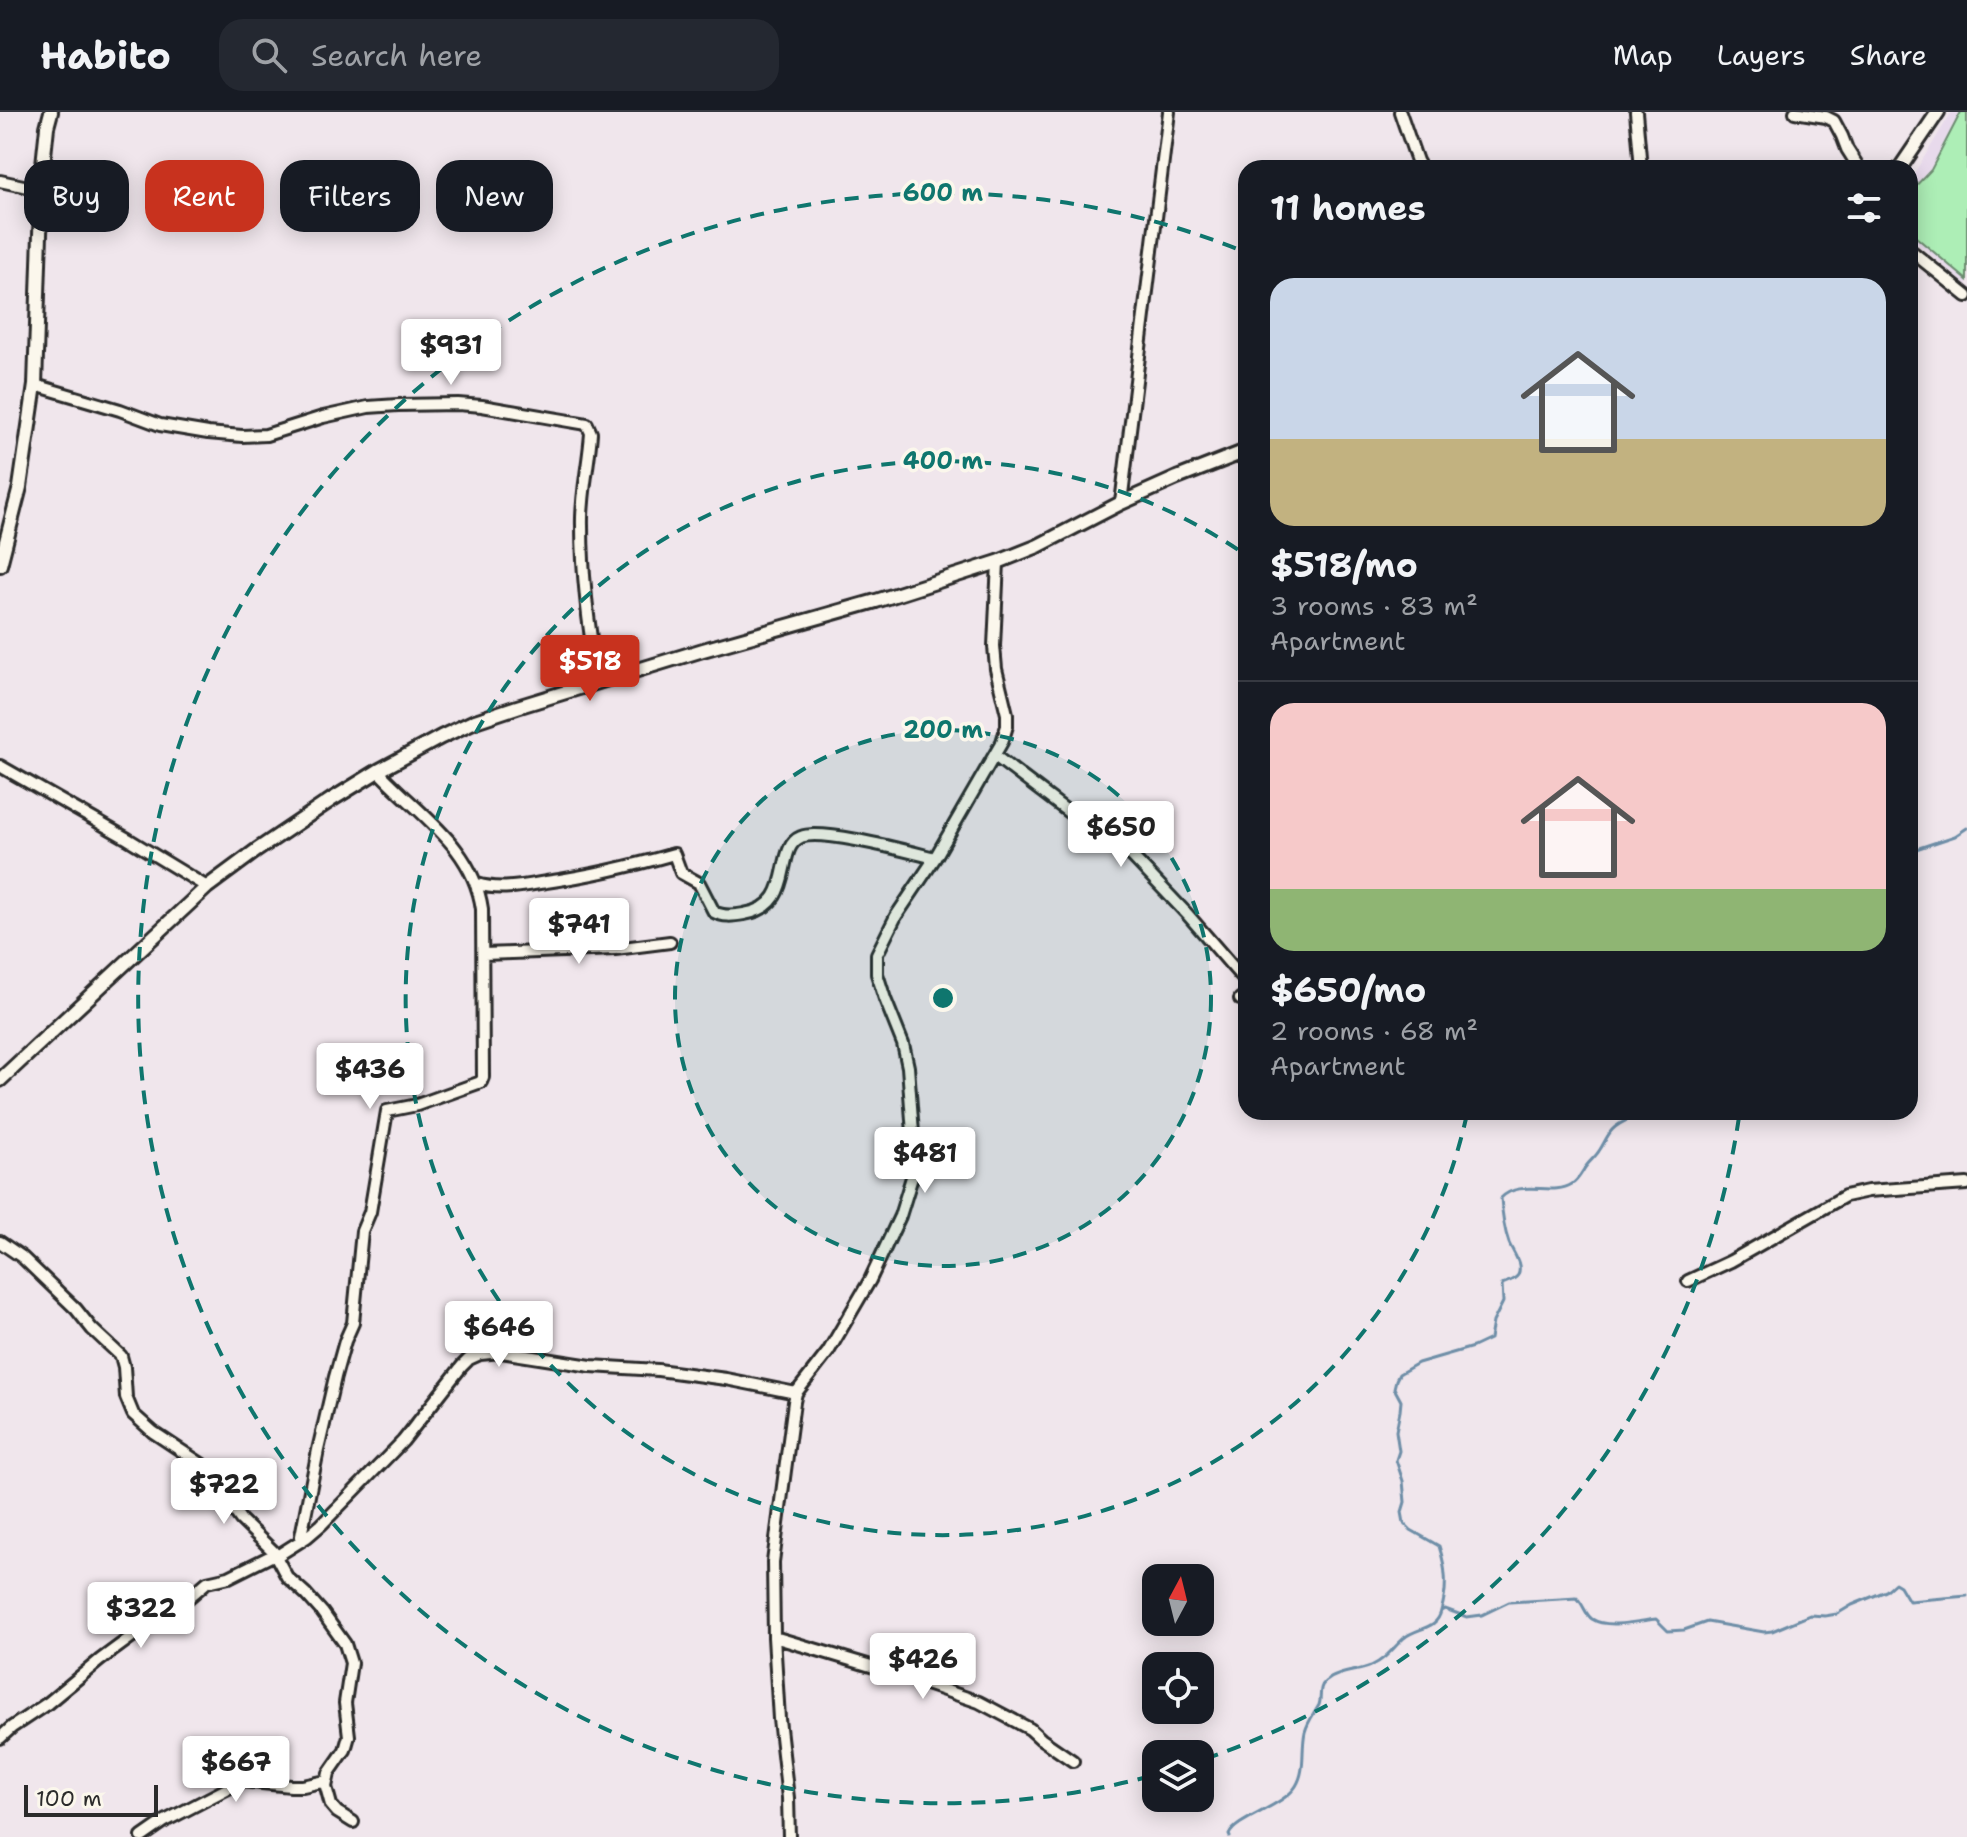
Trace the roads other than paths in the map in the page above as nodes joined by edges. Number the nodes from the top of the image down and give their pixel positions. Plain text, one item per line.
1 (51, 112) edge
2 (1169, 112) edge
3 (1400, 112) edge
4 (1636, 112) edge
5 (1795, 112) edge
6 (1938, 112) edge
7 (44, 160) edge
8 (1418, 160) edge
9 (1640, 160) edge
10 (1854, 160) edge
11 (1905, 160) edge
12 (0, 181) edge
13 (24, 186) edge
14 (40, 232) edge
15 (1918, 256) edge
16 (1967, 296) edge
17 (35, 385) junction
18 (1238, 454) edge
19 (1121, 503) junction
20 (998, 562) junction
21 (0, 565) edge
22 (598, 682) junction
23 (995, 756) junction
24 (0, 766) edge
25 (378, 771) junction
26 (935, 858) junction
27 (477, 884) junction
28 (207, 887) junction
29 (670, 942) dead end
30 (483, 954) junction
31 (1238, 973) edge
32 (0, 1080) edge
33 (1967, 1184) edge
34 (0, 1242) edge
35 (1688, 1281) dead end
36 (796, 1393) junction
37 (300, 1541) junction
38 (276, 1555) junction
39 (774, 1637) junction
40 (0, 1738) edge
41 (1073, 1761) dead end
42 (326, 1781) junction
43 (353, 1822) dead end
44 (142, 1837) edge
45 (789, 1837) edge

1 - 7 street
2 - 19 street
3 - 8 street
4 - 9 street
5 - 10 street
6 - 11 street
12 - 13 street
14 - 17 street
15 - 16 street
17 - 21 street
17 - 22 street
18 - 19 street
19 - 20 street
20 - 22 street
20 - 23 street
22 - 25 street
23 - 26 street
23 - 31 street
24 - 28 street
25 - 27 street
25 - 28 street
26 - 27 street
26 - 36 street
27 - 30 street
28 - 32 street
29 - 30 street
30 - 37 street
33 - 35 street
34 - 38 street
36 - 37 street
36 - 39 street
37 - 38 street
38 - 40 street
38 - 42 street
39 - 41 street
39 - 45 street
42 - 43 street
42 - 44 street

